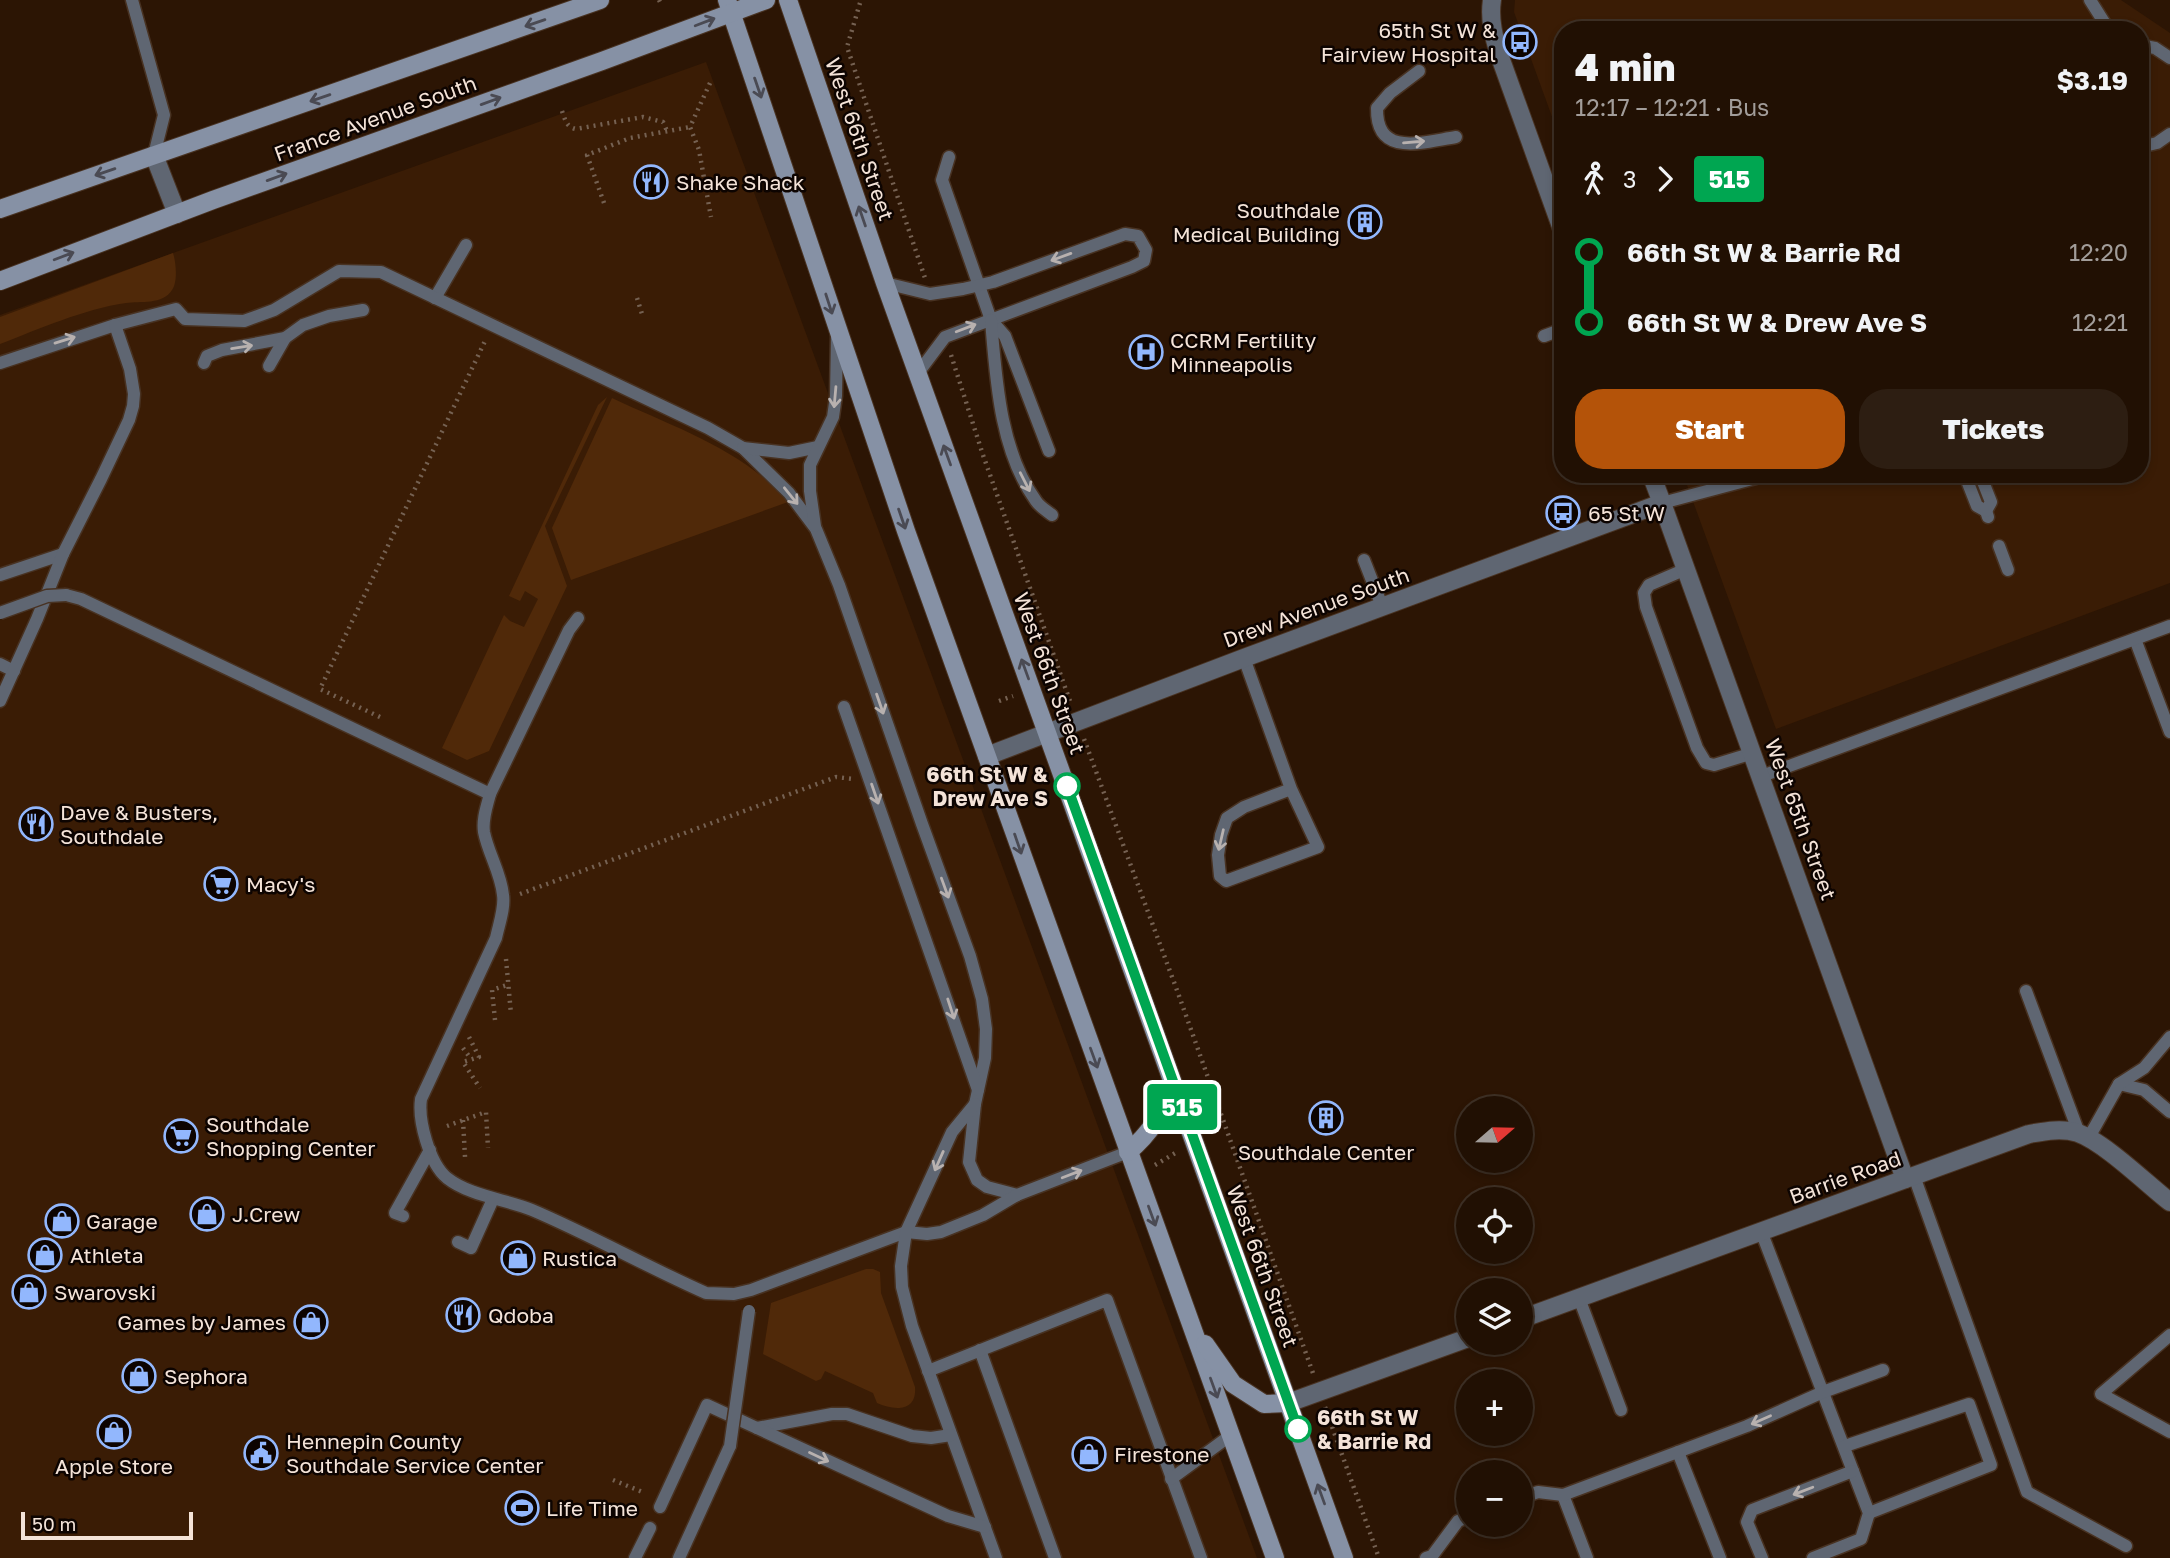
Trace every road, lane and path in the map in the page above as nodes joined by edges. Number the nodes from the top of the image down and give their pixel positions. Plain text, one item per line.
1 (132, 0) edge
2 (600, 0) edge
3 (766, 0) edge
4 (788, 0) edge
5 (1492, 0) edge
6 (2090, 0) edge
7 (860, 2) dead end
8 (730, 6) edge
9 (2103, 21) edge
10 (2149, 47) edge
11 (2170, 58) edge
12 (1419, 71) dead end
13 (710, 83) dead end
14 (562, 111) dead end
15 (690, 127) junction
16 (667, 131) junction
17 (2170, 134) edge
18 (1456, 137) dead end
19 (2149, 145) edge
20 (154, 155) junction
21 (949, 157) dead end
22 (604, 203) dead end
23 (1554, 207) edge
24 (0, 209) edge
25 (177, 214) junction
26 (711, 217) dead end
27 (466, 246) dead end
28 (0, 281) edge
29 (885, 283) junction
30 (979, 285) junction
31 (930, 294) junction
32 (435, 298) junction
33 (637, 298) dead end
34 (363, 310) dead end
35 (642, 314) dead end
36 (991, 320) junction
37 (115, 325) junction
38 (837, 329) junction
39 (1554, 332) edge
40 (1544, 336) dead end
41 (945, 337) junction
42 (285, 338) junction
43 (485, 341) dead end
44 (0, 363) edge
45 (204, 363) dead end
46 (269, 366) dead end
47 (918, 373) junction
48 (818, 447) junction
49 (743, 448) junction
50 (1049, 451) dead end
51 (1654, 483) edge
52 (1738, 483) edge
53 (1968, 483) edge
54 (1984, 483) edge
55 (1662, 503) junction
56 (1052, 515) dead end
57 (816, 529) junction
58 (1999, 546) dead end
59 (63, 554) junction
60 (1364, 560) dead end
61 (1686, 569) junction
62 (2008, 570) dead end
63 (0, 575) edge
64 (1382, 606) junction
65 (0, 612) edge
66 (578, 618) dead end
67 (2170, 626) edge
68 (2135, 639) junction
69 (1244, 658) junction
70 (0, 664) edge
71 (14, 671) junction
72 (1013, 696) dead end
73 (1068, 696) dead end
74 (0, 701) edge
75 (999, 701) dead end
76 (844, 706) dead end
77 (380, 717) dead end
78 (2170, 732) edge
79 (1048, 733) junction
80 (1086, 744) dead end
81 (1753, 753) junction
82 (987, 756) junction
83 (1762, 776) junction
84 (871, 781) junction
85 (1291, 789) junction
86 (490, 794) junction
87 (520, 894) dead end
88 (506, 953) dead end
89 (507, 985) junction
90 (2026, 991) dead end
91 (511, 1014) dead end
92 (495, 1020) dead end
93 (465, 1029) dead end
94 (2170, 1037) edge
95 (463, 1048) dead end
96 (471, 1059) junction
97 (2119, 1084) junction
98 (1174, 1085) junction
99 (480, 1088) dead end
100 (978, 1090) junction
101 (975, 1104) junction
102 (2170, 1112) edge
103 (463, 1120) junction
104 (447, 1126) dead end
105 (2083, 1136) junction
106 (488, 1148) dead end
107 (430, 1150) junction
108 (1178, 1151) dead end
109 (1128, 1152) junction
110 (465, 1157) dead end
111 (1149, 1169) dead end
112 (1910, 1177) junction
113 (1017, 1195) junction
114 (493, 1199) junction
115 (2170, 1202) edge
116 (403, 1216) dead end
117 (1761, 1231) junction
118 (906, 1232) junction
119 (458, 1242) dead end
120 (751, 1290) junction
121 (1579, 1298) junction
122 (1533, 1315) edge
123 (1191, 1324) junction
124 (2170, 1335) edge
125 (1456, 1342) edge
126 (980, 1350) junction
127 (1312, 1370) dead end
128 (1883, 1370) dead end
129 (928, 1371) junction
130 (1823, 1392) junction
131 (1288, 1403) junction
132 (1326, 1408) dead end
133 (1621, 1410) dead end
134 (757, 1428) junction
135 (2170, 1432) edge
136 (951, 1434) junction
137 (1231, 1435) junction
138 (1845, 1446) junction
139 (1678, 1452) junction
140 (1853, 1471) junction
141 (1171, 1479) junction
142 (613, 1480) dead end
143 (645, 1493) dead end
144 (1533, 1494) edge
145 (1563, 1495) junction
146 (660, 1507) dead end
147 (1870, 1513) junction
148 (1456, 1524) edge
149 (985, 1527) junction
150 (650, 1528) dead end
151 (2126, 1546) dead end
152 (1430, 1557) edge
153 (635, 1558) edge
154 (679, 1558) edge
155 (996, 1558) edge
156 (1055, 1558) edge
157 (1200, 1558) edge
158 (1275, 1558) edge
159 (1344, 1558) edge
160 (1379, 1558) edge
161 (1587, 1558) edge
162 (1720, 1558) edge
163 (1762, 1558) edge
164 (1813, 1558) edge

1 - 20 lane
2 -> 20 main road, France Avenue South
3 - 8 main road, France Avenue South
29 -> 4 main road, West 66th Street
5 - 23 street
6 - 9 lane
7 - 31 path
25 -> 8 main road, France Avenue South
8 -> 38 main road
10 - 11 lane
12 -> 18 lane
13 - 15 path
14 - 16 path
15 - 16 path
15 - 26 path
16 - 22 path
17 - 19 lane
20 -> 24 main road, France Avenue South
20 - 25 street
21 - 30 lane
28 -> 25 main road, France Avenue South
27 - 32 lane
29 - 31 lane
29 - 47 main road, West 66th Street
30 - 31 lane
30 - 36 lane
36 -> 30 lane
32 - 37 lane
32 - 49 lane
33 - 35 path
34 - 42 lane
41 -> 36 lane
36 - 50 lane
36 -> 56 lane
44 -> 37 lane
37 - 59 lane
38 -> 48 lane
38 -> 82 main road
39 - 40 lane
41 - 47 lane
41 - 73 path
45 -> 42 lane
42 - 46 lane
43 - 77 path
79 -> 47 main road, West 66th Street
48 - 49 lane
48 - 57 lane
49 -> 57 lane
51 - 55 street, West 65th Street
52 - 55 lane
53 - 54 lane
55 - 61 street, West 65th Street
55 - 64 street, Drew Avenue South
57 -> 100 lane
58 - 62 lane
59 - 63 lane
59 - 71 lane
60 - 64 lane
61 - 81 street, West 65th Street
61 - 81 lane
64 - 69 street, Drew Avenue South
65 - 86 lane, bridge
66 - 86 lane
67 - 68 lane
68 - 78 lane
68 - 83 lane
69 - 79 street, Drew Avenue South
69 - 85 lane
70 - 71 lane
71 - 74 lane
72 - 75 path
76 - 84 lane
79 - 82 street, Drew Avenue South
79 - 98 main road, West 66th Street
80 - 127 path
81 - 83 street, West 65th Street
82 -> 109 main road
83 - 112 street, West 65th Street
84 - 87 path
84 -> 100 lane
85 -> 85 lane
86 - 107 lane
88 - 89 path
89 - 91 path
89 - 92 path
90 - 105 lane
93 - 96 path
94 - 97 lane
95 - 96 path
96 - 99 path
97 - 102 lane
97 - 105 lane
98 - 109 main road
98 - 131 main road, West 66th Street
100 - 101 lane
101 - 113 lane
101 -> 118 lane
103 - 104 path
103 - 106 path
103 - 110 path
105 - 112 street, Barrie Road
105 - 115 street
107 - 114 lane
107 - 116 lane
108 - 111 path
113 -> 109 lane
109 -> 123 main road
112 - 117 street, Barrie Road
112 - 151 lane
113 - 118 lane
114 - 119 lane
114 - 120 lane
117 - 121 street, Barrie Road
117 - 130 lane
118 - 120 lane
118 - 129 lane
120 - 154 lane, bridge
121 - 122 street, Barrie Road
121 - 133 lane
123 - 131 main road
123 -> 137 main road
124 - 135 lane
125 - 131 street
126 - 129 lane
126 - 141 lane
126 - 156 lane
128 - 130 lane
129 - 136 lane
130 - 138 lane
130 -> 139 lane
159 -> 131 main road, West 66th Street
132 - 160 path
134 - 136 lane
134 - 146 lane
134 -> 149 lane
136 - 149 lane
137 - 141 lane
137 - 158 main road
138 - 140 lane
138 - 147 lane
139 - 145 lane
139 - 162 lane
140 - 147 lane
140 -> 163 lane
141 - 157 lane
142 - 143 path
144 - 145 lane
145 - 161 lane
147 - 164 lane
148 - 152 lane
149 - 155 lane
150 - 153 lane

